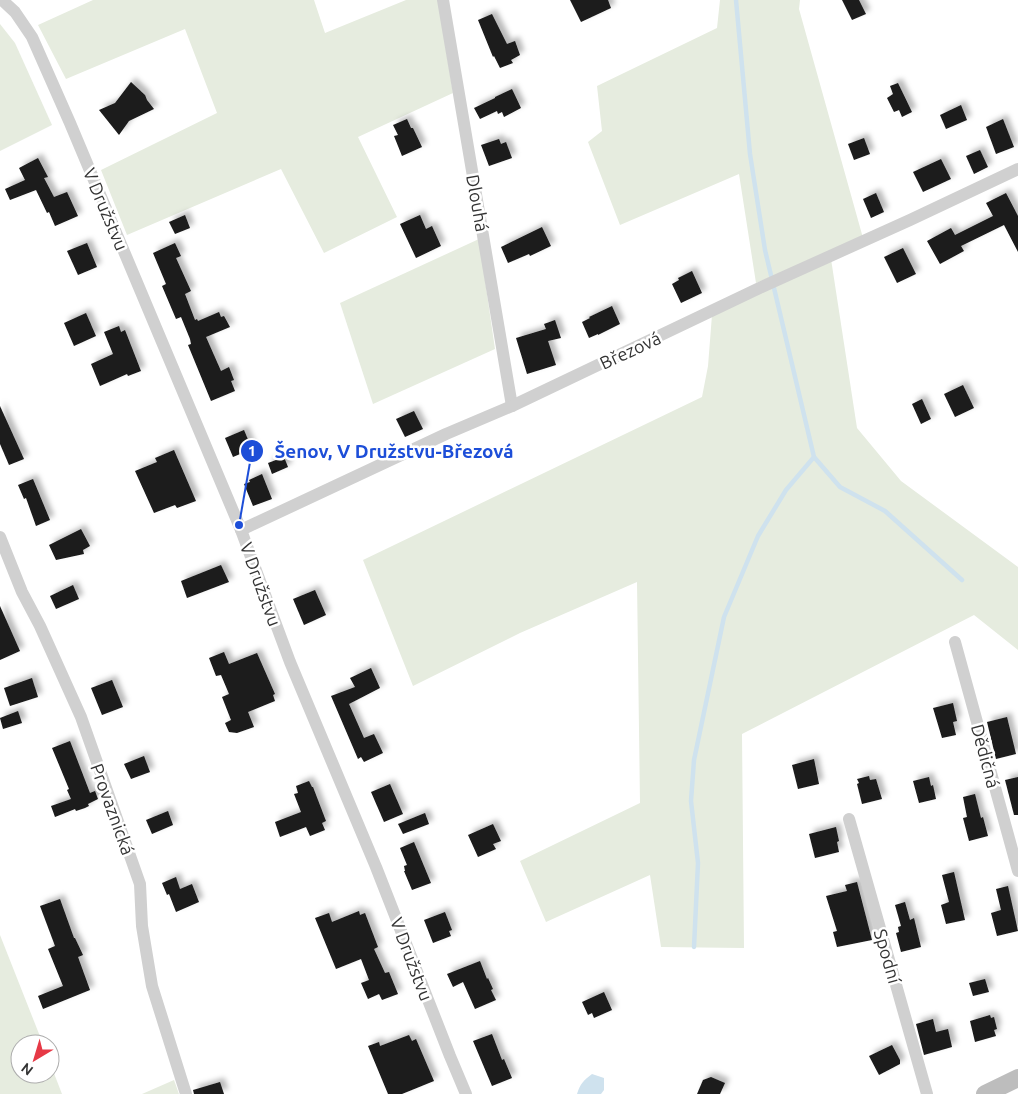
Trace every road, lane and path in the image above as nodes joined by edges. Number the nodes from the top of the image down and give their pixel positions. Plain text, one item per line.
1 (2, 0) edge
2 (443, 0) edge
3 (1017, 172) edge
4 (512, 406) junction
5 (241, 530) junction
6 (0, 537) edge
7 (955, 642) dead end
8 (849, 818) dead end
9 (1018, 871) edge
10 (1018, 1078) edge
11 (186, 1094) edge
12 (466, 1094) edge
13 (927, 1094) edge
14 (985, 1094) edge

1 - 5 street, V Družstvu
2 - 4 street, Dlouhá
3 - 4 street, Březová
4 - 5 street, Březová
5 - 12 street, V Družstvu
6 - 11 street, Provaznická
7 - 9 street, Dědičná
8 - 13 street, Spodní
10 - 14 main road

